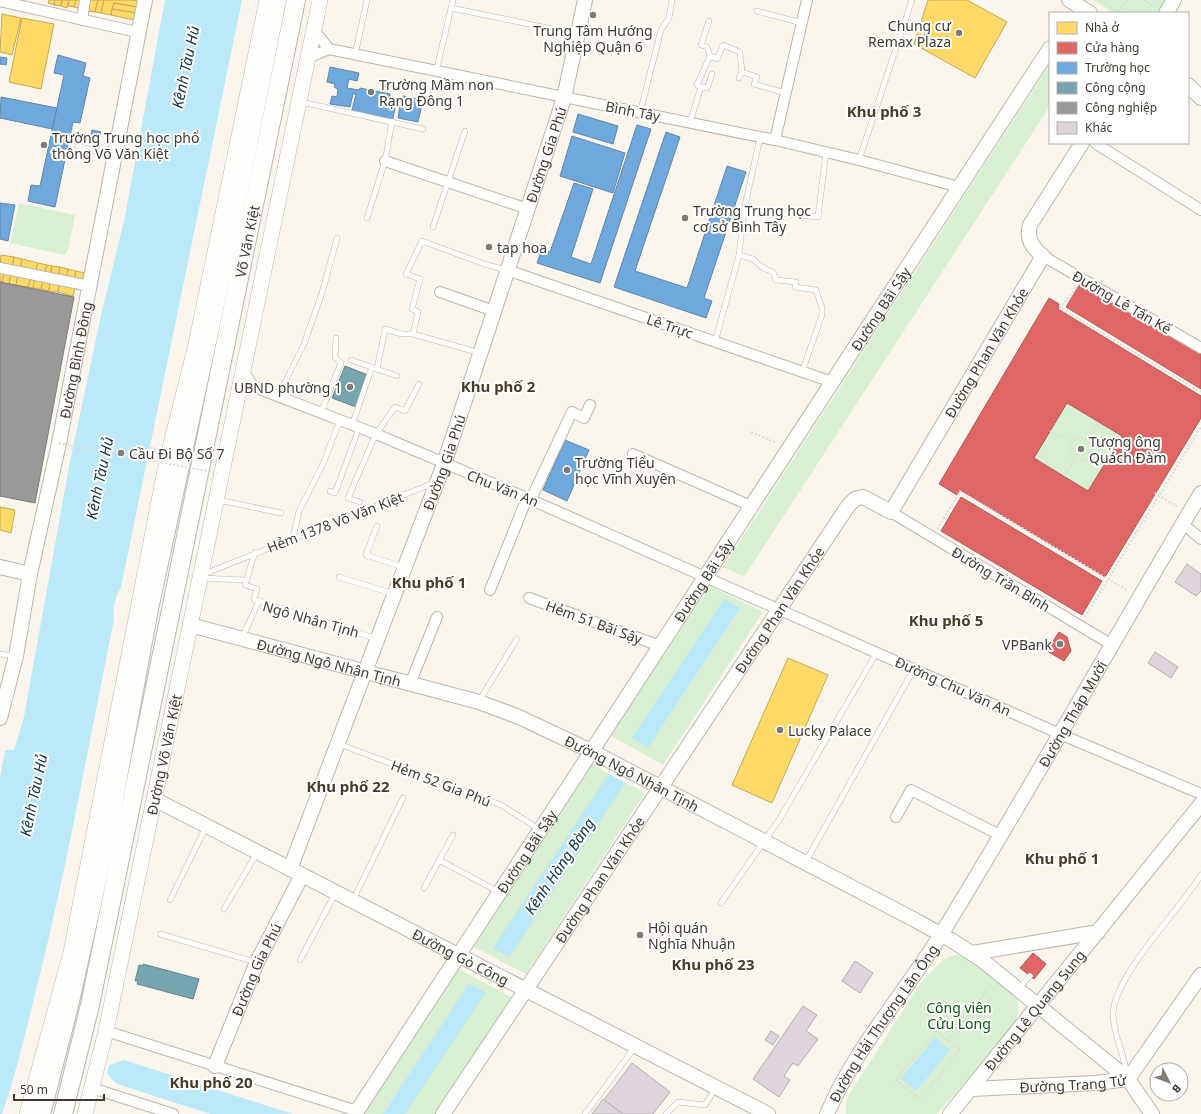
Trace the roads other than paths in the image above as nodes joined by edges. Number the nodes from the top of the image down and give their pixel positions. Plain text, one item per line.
1 (85, 0) edge
2 (145, 0) edge
3 (267, 0) edge
4 (277, 0) edge
5 (296, 0) edge
6 (320, 0) edge
7 (367, 0) edge
8 (453, 0) edge
9 (585, 0) edge
10 (672, 0) edge
11 (807, 0) edge
12 (912, 0) edge
13 (1174, 0) edge
14 (0, 1) edge
15 (1075, 5) edge
16 (451, 8) junction
17 (1161, 10) edge
18 (757, 12) dead end
19 (1088, 12) edge
20 (82, 20) junction
21 (709, 21) dead end
22 (802, 23) junction
23 (314, 30) junction
24 (137, 32) junction
25 (577, 34) junction
26 (328, 49) junction
27 (1049, 50) edge
28 (355, 55) junction
29 (710, 56) junction
30 (308, 58) junction
31 (436, 72) junction
32 (742, 72) junction
33 (712, 74) dead end
34 (739, 78) dead end
35 (701, 87) junction
36 (1189, 87) edge
37 (786, 93) junction
38 (564, 98) junction
39 (1201, 98) edge
40 (299, 102) junction
41 (640, 113) junction
42 (392, 122) junction
43 (690, 122) junction
44 (423, 129) dead end
45 (466, 131) dead end
46 (760, 138) junction
47 (775, 140) junction
48 (1081, 144) edge
49 (1100, 144) edge
50 (78, 146) dead end
51 (826, 152) junction
52 (115, 156) junction
53 (859, 160) junction
54 (385, 161) junction
55 (448, 182) junction
56 (959, 187) junction
57 (528, 209) junction
58 (744, 210) junction
59 (1201, 210) edge
60 (367, 218) dead end
61 (433, 227) dead end
62 (337, 238) dead end
63 (739, 255) junction
64 (1043, 256) junction
65 (0, 268) edge
66 (507, 270) junction
67 (90, 286) junction
68 (440, 292) dead end
69 (494, 310) junction
70 (413, 334) junction
71 (336, 338) dead end
72 (715, 342) junction
73 (1201, 348) edge
74 (480, 353) junction
75 (351, 360) dead end
76 (374, 368) junction
77 (244, 372) junction
78 (802, 372) junction
79 (397, 376) dead end
80 (832, 382) junction
81 (419, 384) dead end
82 (254, 386) junction
83 (240, 394) junction
84 (278, 396) junction
85 (590, 405) dead end
86 (321, 412) junction
87 (340, 420) junction
88 (356, 427) junction
89 (376, 434) junction
90 (633, 454) dead end
91 (444, 464) junction
92 (171, 477) junction
93 (197, 482) joint
94 (437, 482) junction
95 (330, 491) dead end
96 (1201, 493) edge
97 (216, 494) junction
98 (529, 499) junction
99 (360, 502) dead end
100 (751, 506) junction
101 (891, 512) junction
102 (281, 513) dead end
103 (1186, 519) junction
104 (377, 526) dead end
105 (293, 538) junction
106 (1201, 539) edge
107 (255, 552) junction
108 (0, 567) edge
109 (405, 568) junction
110 (30, 574) junction
111 (201, 576) junction
112 (706, 576) junction
113 (339, 577) dead end
114 (246, 580) junction
115 (490, 590) dead end
116 (395, 594) junction
117 (529, 598) dead end
118 (259, 602) junction
119 (780, 609) junction
120 (437, 617) dead end
121 (190, 625) junction
122 (242, 638) junction
123 (378, 639) junction
124 (517, 639) dead end
125 (1112, 645) junction
126 (660, 646) junction
127 (877, 652) junction
128 (0, 654) edge
129 (16, 656) junction
130 (914, 669) junction
131 (366, 672) junction
132 (410, 684) junction
133 (479, 702) junction
134 (0, 718) edge
135 (1060, 734) junction
136 (338, 744) junction
137 (591, 751) junction
138 (660, 788) junction
139 (1201, 794) edge
140 (403, 798) dead end
141 (154, 799) junction
142 (1201, 804) edge
143 (896, 817) dead end
144 (206, 826) junction
145 (540, 830) junction
146 (453, 835) dead end
147 (1000, 835) junction
148 (764, 841) junction
149 (257, 852) junction
150 (439, 860) junction
151 (805, 863) junction
152 (296, 872) junction
153 (1201, 874) edge
154 (424, 888) dead end
155 (500, 892) junction
156 (336, 893) junction
157 (170, 900) dead end
158 (352, 901) junction
159 (721, 903) dead end
160 (224, 909) dead end
161 (1098, 932) junction
162 (160, 934) dead end
163 (941, 934) junction
164 (973, 953) junction
165 (458, 955) junction
166 (300, 960) dead end
167 (256, 962) junction
168 (1201, 975) edge
169 (1030, 976) dead end
170 (526, 990) junction
171 (1017, 990) junction
172 (1037, 1006) junction
173 (106, 1031) junction
174 (635, 1046) junction
175 (215, 1066) junction
176 (1128, 1079) junction
177 (92, 1088) junction
178 (716, 1088) junction
179 (972, 1088) junction
180 (357, 1111) joint
181 (27, 1114) edge
182 (41, 1114) edge
183 (63, 1114) edge
184 (85, 1114) edge
185 (173, 1114) edge
186 (443, 1114) edge
187 (586, 1114) edge
188 (666, 1114) edge
189 (768, 1114) edge
190 (827, 1114) edge
191 (950, 1114) edge
192 (1152, 1114) edge

1 - 20 street
2 - 24 street, Đường Bình Đông
3 - 92 main road, Võ Văn Kiệt
4 - 92 highway, Võ Văn Kiệt
5 - 93 highway, Võ Văn Kiệt
6 - 23 main road, Võ Văn Kiệt
7 - 28 lane
8 - 16 lane
9 - 25 street, Đường Gia Phú
10 - 41 lane
11 - 22 street
12 - 53 lane
13 - 17 street
14 - 20 street
15 - 19 street
16 - 25 lane
16 - 31 lane
18 - 22 lane
20 - 24 street
21 - 29 lane
22 - 37 street
23 - 26 street
23 - 30 main road, Võ Văn Kiệt
24 - 52 street, Đường Bình Đông
25 - 38 street, Đường Gia Phú
26 - 28 street, Bình Tây
26 - 30 street
27 - 56 street, Đường Bãi Sậy
28 - 31 street, Bình Tây
29 - 32 lane
29 - 35 lane
30 - 40 main road, Võ Văn Kiệt
31 - 38 street, Bình Tây
32 - 34 lane
32 - 37 lane
33 - 35 lane
35 - 43 lane
36 - 39 street
37 - 47 street
38 - 41 street, Bình Tây
38 - 57 street, Đường Gia Phú
40 - 42 lane
40 - 77 main road, Võ Văn Kiệt
41 - 43 street, Bình Tây
42 - 44 lane
42 - 54 lane
43 - 46 street, Bình Tây
45 - 55 lane
46 - 47 street, Bình Tây
46 - 58 lane
47 - 51 street, Bình Tây
48 - 64 street
49 - 59 street
50 - 52 lane
51 - 53 street, Bình Tây
51 - 58 lane
52 - 67 street, Đường Bình Đông
53 - 56 street, Bình Tây
54 - 55 street
54 - 60 lane
55 - 57 street
55 - 61 lane
56 - 80 street, Đường Bãi Sậy
57 - 66 street, Đường Gia Phú
58 - 63 lane
62 - 84 lane
63 - 72 lane
63 - 78 lane
64 - 73 street, Đường Lê Tấn Kế
64 - 101 street, Đường Phan Văn Khỏe
65 - 67 street
66 - 69 street, Đường Gia Phú
66 - 70 lane
66 - 72 street, Lê Trực
67 - 110 street, Đường Bình Đông
68 - 69 street
69 - 74 street, Đường Gia Phú
70 - 74 lane
70 - 76 lane
71 - 86 lane
72 - 78 street, Lê Trực
74 - 91 street, Đường Gia Phú
75 - 76 lane
76 - 79 lane
76 - 88 lane
77 - 82 street
77 - 83 main road, Võ Văn Kiệt
78 - 80 street, Lê Trực
80 - 100 street, Đường Bãi Sậy
81 - 89 lane
82 - 83 street
82 - 84 street, Chu Văn An
83 - 97 main road, Đường Võ Văn Kiệt
84 - 86 street, Chu Văn An
85 - 98 street
86 - 87 street, Chu Văn An
87 - 88 street, Chu Văn An
87 - 105 lane
88 - 89 street, Chu Văn An
88 - 95 lane
89 - 91 street, Chu Văn An
89 - 99 lane
90 - 100 street
91 - 94 street, Đường Gia Phú
91 - 98 street, Chu Văn An
92 - 181 main road
92 - 182 highway
93 - 183 highway, Đường Võ Văn Kiệt
94 - 105 lane, Hẻm 1378 Võ Văn Kiệt
94 - 109 street, Đường Gia Phú
96 - 103 street, Đường Tháp Mười
97 - 102 lane
97 - 111 main road, Đường Võ Văn Kiệt
98 - 112 street, Chu Văn An
98 - 115 street
100 - 112 street, Đường Bãi Sậy
101 - 119 street, Đường Phan Văn Khỏe
101 - 125 street, Đường Trần Bình
103 - 106 street
103 - 125 street, Đường Tháp Mười
104 - 109 lane
105 - 107 lane, Hẻm 1378 Võ Văn Kiệt
107 - 111 lane, Hẻm 1378 Võ Văn Kiệt
107 - 114 lane, Hẻm 1378 Võ Văn Kiệt
108 - 110 street
109 - 116 street, Đường Gia Phú
110 - 129 street, Đường Bình Đông
111 - 114 lane
111 - 121 main road, Đường Võ Văn Kiệt
112 - 119 street, Đường Chu Văn An
112 - 126 street, Đường Bãi Sậy
113 - 116 lane
114 - 118 lane
116 - 123 street, Đường Gia Phú
117 - 126 street, Hẻm 51 Bãi Sậy
118 - 122 lane, Ngô Nhân Tịnh
118 - 123 lane, Ngô Nhân Tịnh
119 - 127 street, Đường Chu Văn An
119 - 138 street, Đường Phan Văn Khỏe
120 - 132 street
121 - 122 street, Đường Ngô Nhân Tịnh
121 - 141 main road, Đường Võ Văn Kiệt
122 - 131 street, Đường Ngô Nhân Tịnh
123 - 131 street, Đường Gia Phú
124 - 133 lane
125 - 135 street, Đường Tháp Mười
126 - 137 street, Đường Bãi Sậy
127 - 130 street, Đường Chu Văn An
127 - 148 lane
128 - 129 lane
129 - 134 street, Đường Bình Đông
130 - 135 street, Đường Chu Văn An
130 - 151 lane
131 - 132 street, Đường Ngô Nhân Tịnh
131 - 136 street, Đường Gia Phú
132 - 133 street, Đường Ngô Nhân Tịnh
133 - 137 street, Đường Ngô Nhân Tịnh
135 - 139 street, Đường Chu Văn An
135 - 147 street, Đường Tháp Mười
136 - 145 lane, Hẻm 52 Gia Phú
136 - 152 street, Đường Gia Phú
137 - 138 street, Đường Ngô Nhân Tịnh
137 - 145 street, Đường Bãi Sậy
138 - 148 street, Đường Ngô Nhân Tịnh
138 - 170 street, Đường Phan Văn Khỏe
140 - 158 lane
141 - 144 street, Đường Gò Công
141 - 173 main road, Đường Võ Văn Kiệt
142 - 161 street, Đường Lê Quang Sung
143 - 147 street
144 - 149 street, Đường Gò Công
144 - 157 lane
145 - 155 street, Đường Bãi Sậy
146 - 150 lane
147 - 163 street, Đường Tháp Mười
148 - 151 street, Đường Ngô Nhân Tịnh
148 - 159 lane
149 - 152 street, Đường Gò Công
149 - 160 lane
150 - 154 lane
150 - 155 lane
151 - 163 street, Đường Ngô Nhân Tịnh
152 - 156 street, Đường Gò Công
152 - 167 street, Đường Gia Phú
153 - 176 lane
155 - 165 street, Đường Bãi Sậy
156 - 158 street, Đường Gò Công
156 - 166 lane
158 - 165 street, Đường Gò Công
161 - 164 street, Đường Lê Quang Sung
161 - 172 street, Đường Lê Quang Sung
162 - 167 lane
163 - 164 street, Đường Ngô Nhân Tịnh
163 - 190 street, Đường Hải Thượng Lãn Ông
164 - 171 street, Đường Ngô Nhân Tịnh
165 - 170 street, Đường Gò Công
165 - 180 street, Đường Bãi Sậy
167 - 175 street, Đường Gia Phú
168 - 176 street, Đường Trang Tử
169 - 171 lane
170 - 174 street, Đường Gò Công
170 - 186 street, Đường Phan Văn Khỏe
171 - 172 street, Đường Ngô Nhân Tịnh
172 - 176 street, Đường Ngô Nhân Tịnh
172 - 179 street, Đường Lê Quang Sung
173 - 175 street
173 - 177 main road, Đường Võ Văn Kiệt
174 - 178 street, Đường Gò Công
174 - 187 lane
175 - 180 street
176 - 179 street, Đường Trang Tử
176 - 192 street, Đường Ngô Nhân Tịnh
177 - 184 main road, Đường Võ Văn Kiệt
177 - 185 street
178 - 188 lane
178 - 189 street, Đường Gò Công
179 - 191 street

